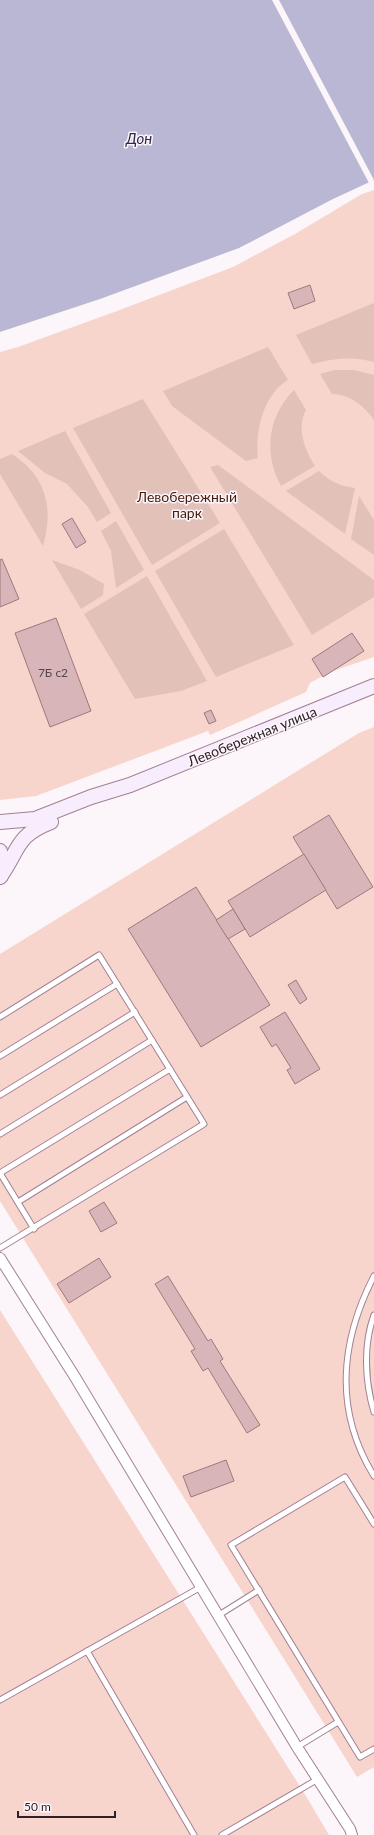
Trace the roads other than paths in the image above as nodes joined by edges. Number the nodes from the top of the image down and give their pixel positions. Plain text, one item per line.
1 (374, 686) edge
2 (130, 785) junction
3 (0, 822) edge
4 (0, 851) edge
5 (0, 877) edge
6 (117, 984) junction
7 (135, 1012) junction
8 (0, 1017) edge
9 (152, 1040) junction
10 (0, 1056) edge
11 (170, 1068) junction
12 (0, 1095) edge
13 (187, 1097) junction
14 (0, 1134) edge
15 (0, 1173) edge
16 (18, 1202) junction
17 (34, 1228) junction
18 (0, 1248) edge
19 (0, 1258) edge
20 (374, 1276) edge
21 (374, 1315) edge
22 (374, 1412) edge
23 (374, 1476) edge
24 (374, 1524) edge
25 (201, 1587) junction
26 (259, 1590) junction
27 (219, 1615) junction
28 (87, 1651) junction
29 (0, 1700) edge
30 (338, 1722) junction
31 (298, 1747) junction
32 (374, 1749) edge
33 (318, 1779) junction
34 (351, 1832) edge
35 (194, 1835) edge
36 (222, 1835) edge
37 (360, 1835) edge

1 - 2 main road, Левобережная улица
2 - 3 main road, Левобережная улица
2 - 5 main road, Левобережная улица
4 - 5 main road
6 - 7 lane
6 - 8 lane
6 - 10 lane
7 - 9 lane
7 - 12 lane
9 - 11 lane
9 - 14 lane
11 - 13 lane
11 - 15 lane
13 - 16 lane
13 - 17 lane
15 - 16 lane
16 - 17 lane
17 - 18 lane
19 - 25 street
20 - 23 lane
21 - 22 lane
24 - 26 lane
25 - 27 street
25 - 28 lane
26 - 27 lane
26 - 30 lane
27 - 31 street
28 - 29 lane
28 - 35 lane
30 - 31 lane
30 - 32 lane
31 - 33 street
33 - 34 street
33 - 36 lane
34 - 37 lane

